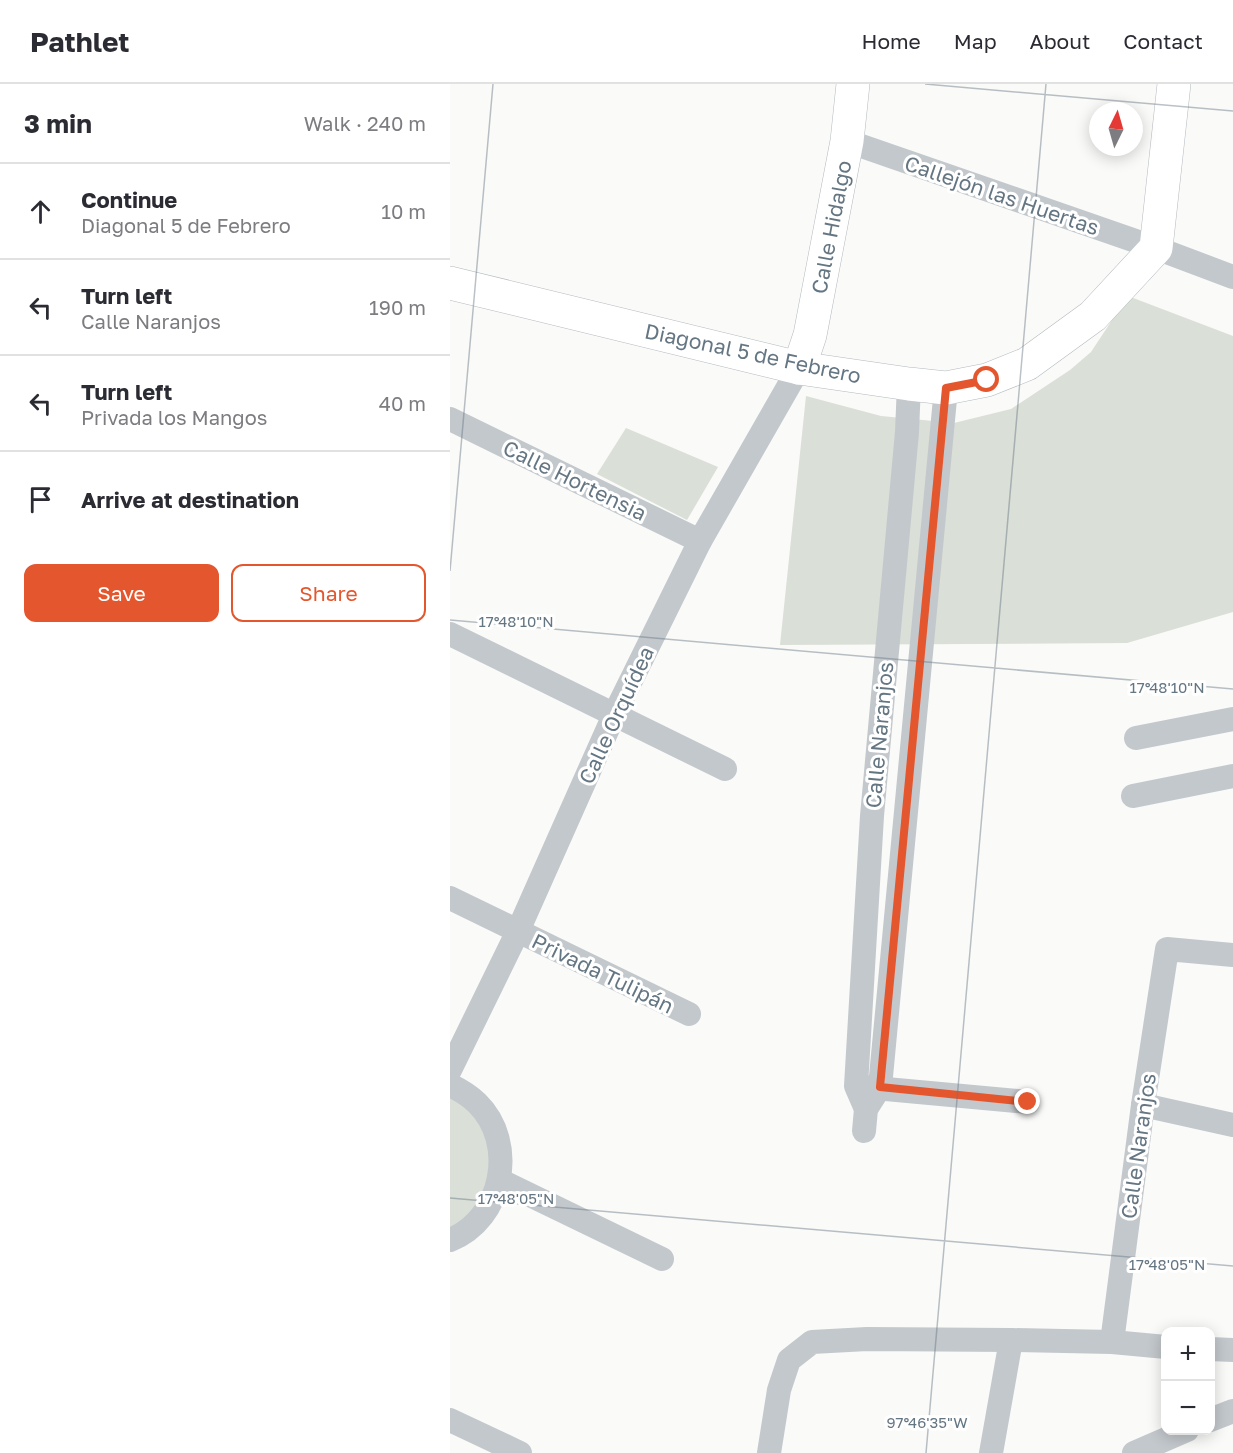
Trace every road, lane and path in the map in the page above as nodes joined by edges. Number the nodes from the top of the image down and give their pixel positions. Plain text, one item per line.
1 (853, 84) edge
2 (1174, 84) edge
3 (847, 141) junction
4 (1156, 248) junction
5 (1233, 277) edge
6 (450, 283) edge
7 (799, 368) junction
8 (909, 384) junction
9 (946, 388) junction
10 (450, 419) edge
11 (898, 532) junction
12 (933, 533) junction
13 (699, 541) junction
14 (450, 634) edge
15 (614, 715) junction
16 (1233, 719) edge
17 (1137, 738) dead end
18 (725, 769) dead end
19 (1233, 776) edge
20 (1133, 796) dead end
21 (872, 816) junction
22 (905, 819) junction
23 (450, 898) edge
24 (518, 931) junction
25 (1233, 955) edge
26 (689, 1014) dead end
27 (450, 1070) edge
28 (450, 1084) edge
29 (856, 1086) junction
30 (880, 1087) junction
31 (1028, 1102) dead end
32 (1143, 1105) junction
33 (1233, 1125) edge
34 (499, 1180) junction
35 (450, 1240) edge
36 (662, 1260) dead end
37 (1011, 1340) junction
38 (1112, 1342) junction
39 (1161, 1347) edge
40 (1215, 1349) edge
41 (1233, 1350) edge
42 (1233, 1411) edge
43 (1215, 1418) edge
44 (450, 1420) edge
45 (1177, 1435) edge
46 (520, 1453) edge
47 (769, 1453) edge
48 (991, 1453) edge
49 (1134, 1453) edge

1 - 3 main road, Calle Hidalgo
2 - 4 main road
3 - 4 street, Callejón las Huertas
3 - 7 main road, Calle Hidalgo
4 - 5 street, Callejón las Huertas
4 - 9 main road, Diagonal 5 de Febrero
6 - 7 main road, Diagonal 5 de Febrero
7 - 8 main road, Diagonal 5 de Febrero
7 - 13 street, Calle Orquídea
8 - 9 main road, Diagonal 5 de Febrero
8 - 11 street, Calle Naranjos
9 - 12 street, Calle Naranjos
10 - 13 street, Calle Hortensia
11 - 12 street
11 - 21 street, Calle Naranjos
12 - 22 street, Calle Naranjos
13 - 15 street, Calle Orquídea
14 - 15 street
15 - 18 street
15 - 24 street, Calle Orquídea
16 - 17 street
19 - 20 street
21 - 22 street
21 - 29 street, Calle Naranjos
22 - 30 street, Calle Naranjos
23 - 24 street, Privada Tulipán
24 - 26 street, Privada Tulipán
24 - 27 street, Calle Orquídea
25 - 32 street, Calle Naranjos
28 - 34 street
29 - 30 street
29 - 30 street
30 - 31 street
32 - 33 street
32 - 38 street, Calle Naranjos
34 - 35 street
34 - 36 street
37 - 38 street
37 - 47 street
37 - 48 street
38 - 39 street
40 - 41 street
42 - 43 street
44 - 46 street
45 - 49 street

